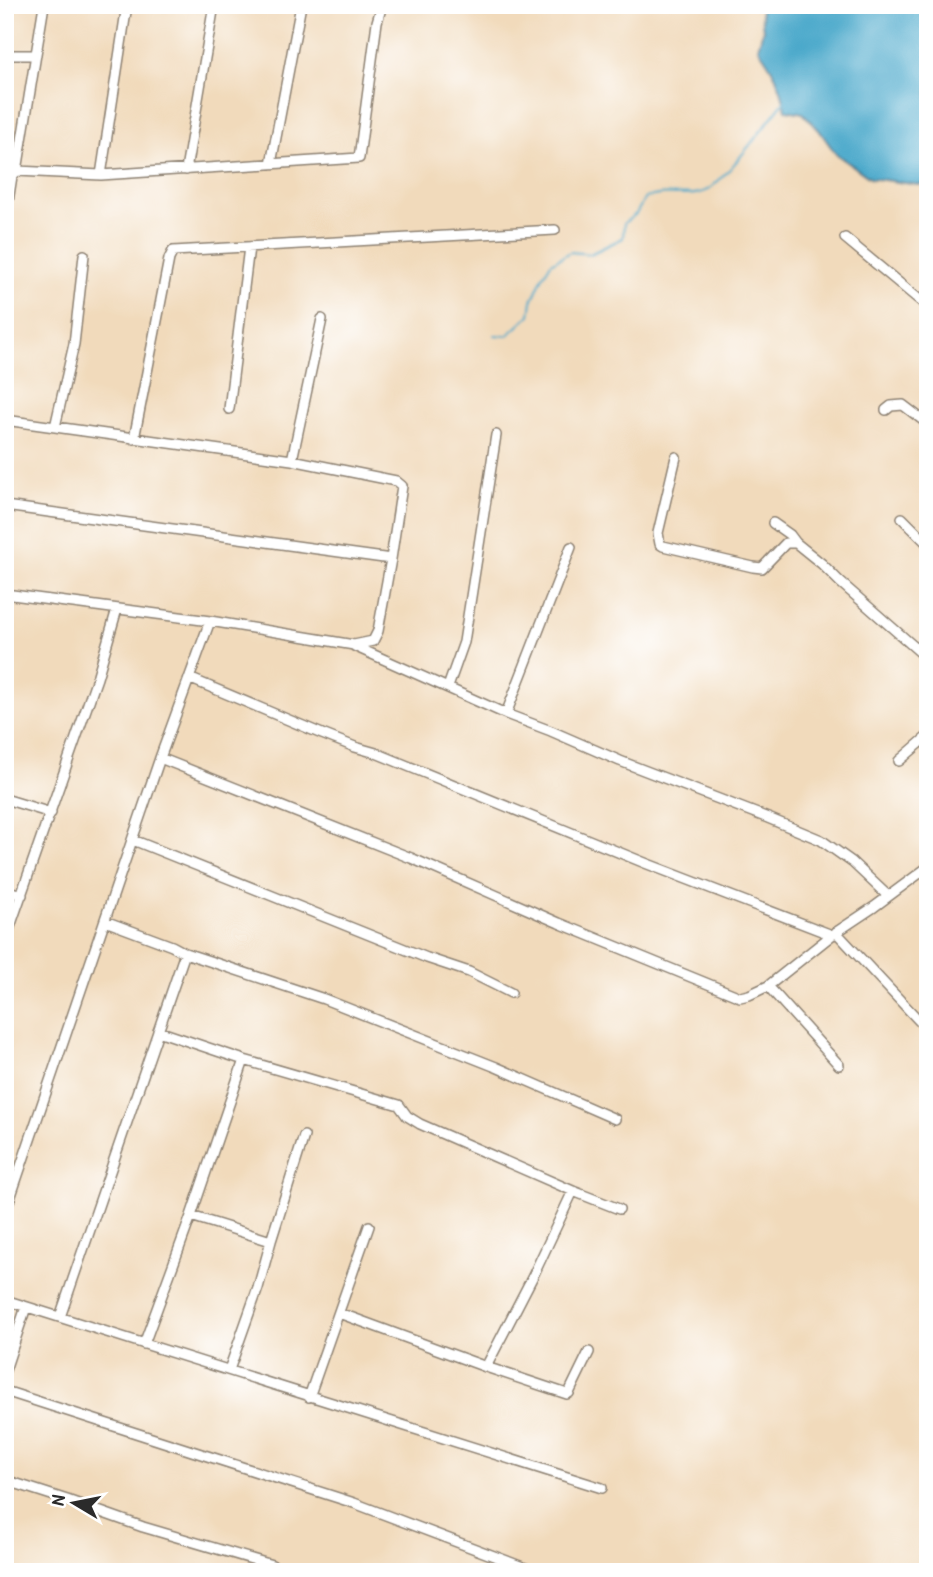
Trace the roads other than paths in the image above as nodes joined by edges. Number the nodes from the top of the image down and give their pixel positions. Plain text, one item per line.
1 (44, 5) edge
2 (127, 5) edge
3 (214, 5) edge
4 (301, 5) edge
5 (382, 5) edge
6 (5, 55) edge
7 (36, 55) junction
8 (271, 164) junction
9 (186, 170) junction
10 (17, 171) junction
11 (101, 175) junction
12 (5, 221) edge
13 (555, 230) dead end
14 (845, 238) dead end
15 (249, 247) junction
16 (84, 255) dead end
17 (928, 307) edge
18 (321, 319) dead end
19 (229, 409) dead end
20 (886, 410) dead end
21 (5, 420) edge
22 (928, 424) edge
23 (55, 428) junction
24 (496, 435) dead end
25 (134, 439) junction
26 (676, 457) dead end
27 (292, 460) junction
28 (5, 506) edge
29 (902, 518) dead end
30 (773, 523) dead end
31 (796, 543) junction
32 (928, 544) edge
33 (571, 547) dead end
34 (391, 559) junction
35 (5, 594) edge
36 (117, 609) junction
37 (210, 621) junction
38 (354, 645) junction
39 (928, 659) edge
40 (189, 678) junction
41 (448, 687) junction
42 (506, 714) junction
43 (928, 736) edge
44 (160, 758) junction
45 (899, 761) dead end
46 (5, 799) edge
47 (51, 813) junction
48 (133, 840) junction
49 (928, 867) edge
50 (5, 890) edge
51 (22, 895) junction
52 (888, 896) junction
53 (105, 921) junction
54 (834, 934) junction
55 (5, 941) edge
56 (185, 953) junction
57 (768, 986) junction
58 (511, 993) dead end
59 (925, 1027) dead end
60 (158, 1031) junction
61 (243, 1060) junction
62 (839, 1065) dead end
63 (615, 1119) dead end
64 (304, 1136) dead end
65 (573, 1191) junction
66 (619, 1209) dead end
67 (5, 1213) edge
68 (191, 1216) junction
69 (369, 1226) dead end
70 (271, 1241) junction
71 (5, 1300) edge
72 (26, 1307) junction
73 (339, 1313) junction
74 (60, 1317) junction
75 (144, 1344) junction
76 (589, 1352) dead end
77 (486, 1367) junction
78 (5, 1370) edge
79 (229, 1370) junction
80 (5, 1391) edge
81 (309, 1397) junction
82 (5, 1480) edge
83 (602, 1488) dead end
84 (272, 1565) dead end
85 (5, 1569) edge
86 (17, 1572) edge
87 (536, 1572) edge

1 - 7 street
2 - 11 street
3 - 9 street
4 - 8 street
5 - 8 street
6 - 7 street
7 - 10 street
8 - 9 street
9 - 11 street
10 - 11 street
10 - 12 street
13 - 15 street
14 - 17 street
15 - 19 street
15 - 25 street
16 - 23 street
18 - 27 street
20 - 22 street
21 - 23 street
23 - 25 street
24 - 41 street
25 - 27 street
26 - 31 street
27 - 34 street
28 - 34 street
29 - 32 street
30 - 31 street
31 - 39 street
33 - 42 street
34 - 38 street
35 - 36 street
36 - 37 street
36 - 47 street
37 - 38 street
37 - 40 street
38 - 41 street
40 - 44 street
40 - 54 street
41 - 42 street
42 - 52 street
43 - 45 street
44 - 48 street
44 - 57 street
46 - 47 street
47 - 51 street
48 - 53 street
48 - 58 street
49 - 52 street
50 - 51 street
51 - 55 street
52 - 54 street
53 - 56 street
53 - 67 street
54 - 57 street
54 - 59 street
56 - 60 street
56 - 63 street
57 - 62 street
60 - 61 street
60 - 74 street
61 - 65 street
61 - 68 street
64 - 70 street
65 - 66 street
65 - 77 street
68 - 70 street
68 - 75 street
69 - 73 street
70 - 79 street
71 - 72 street
72 - 74 street
72 - 78 street
73 - 77 street
73 - 81 street
74 - 75 street
75 - 79 street
76 - 77 street
79 - 81 street
80 - 87 street
81 - 83 street
82 - 84 street
85 - 86 street

